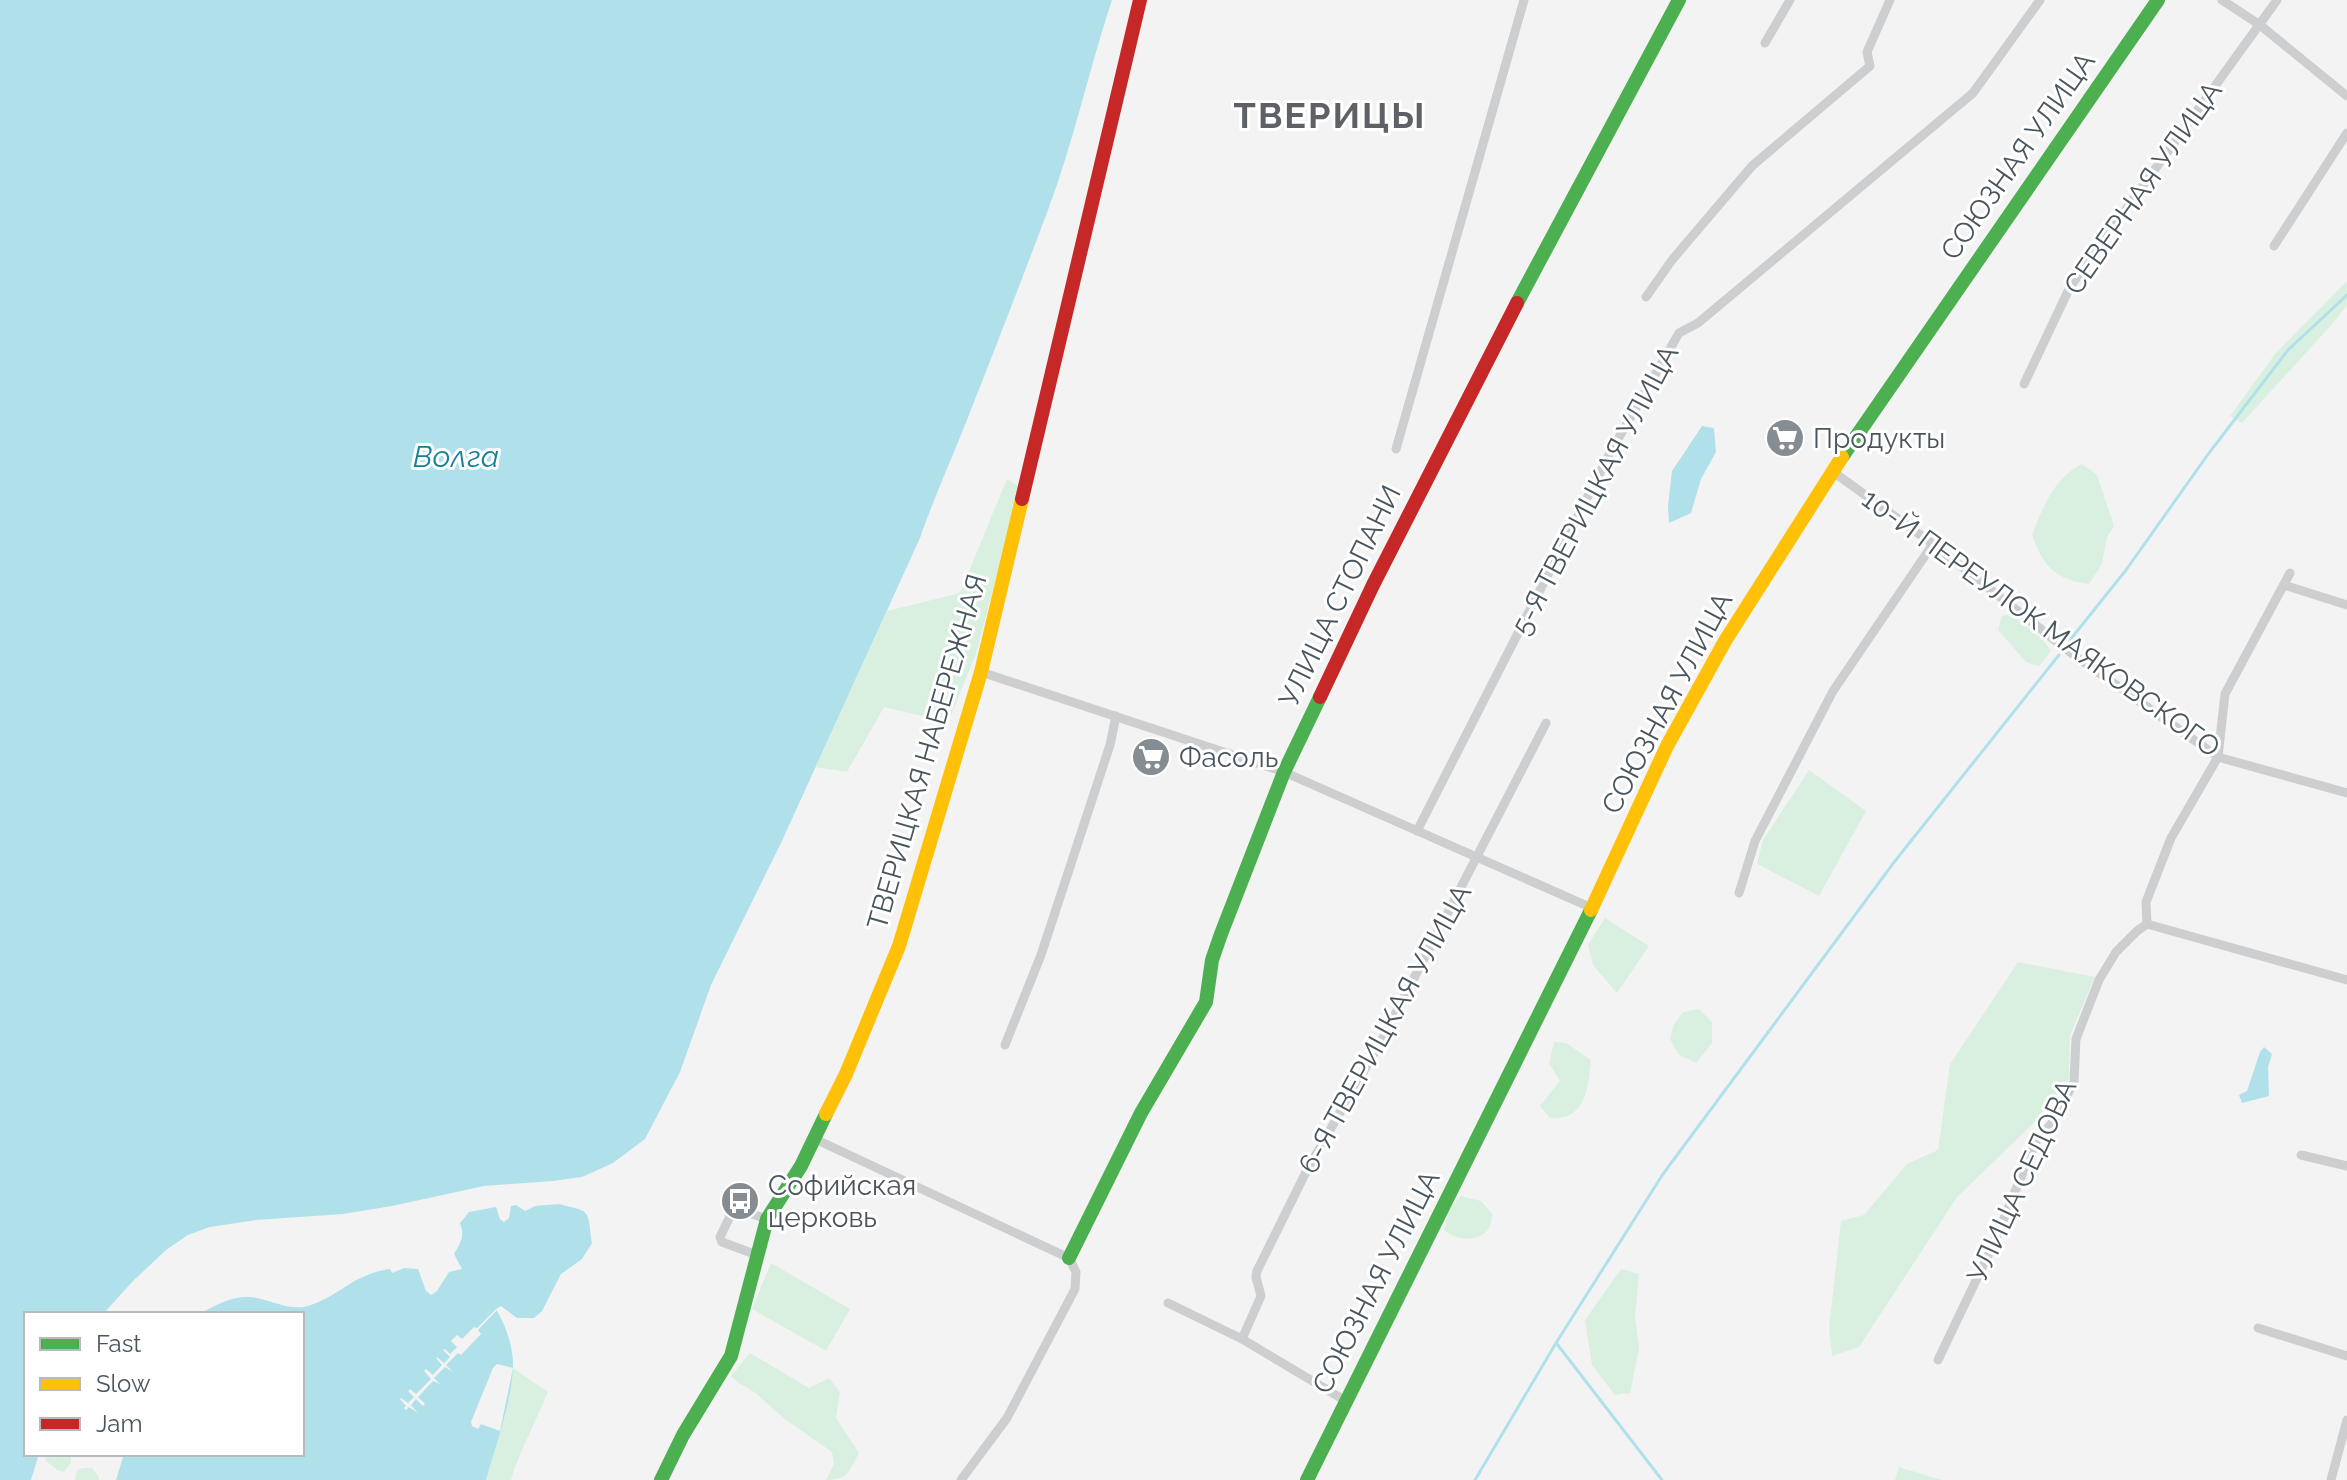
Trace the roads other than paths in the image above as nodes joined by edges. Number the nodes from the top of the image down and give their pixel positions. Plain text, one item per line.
1 (1140, 0) edge
2 (1524, 0) edge
3 (1679, 0) edge
4 (1790, 0) edge
5 (1890, 0) edge
6 (2040, 0) edge
7 (2158, 0) edge
8 (2222, 0) edge
9 (2277, 0) edge
10 (2260, 25) junction
11 (1765, 43) dead end
12 (2347, 96) edge
13 (2347, 133) edge
14 (2274, 246) dead end
15 (1646, 297) dead end
16 (2024, 384) dead end
17 (1396, 449) dead end
18 (1832, 471) junction
19 (1933, 544) junction
20 (2290, 573) dead end
21 (2284, 585) junction
22 (2347, 605) edge
23 (981, 672) junction
24 (1116, 716) junction
25 (1546, 723) dead end
26 (2218, 757) junction
27 (1284, 772) junction
28 (2347, 793) edge
29 (1417, 831) junction
30 (1478, 857) junction
31 (1739, 893) dead end
32 (1592, 908) junction
33 (2147, 924) junction
34 (2347, 980) edge
35 (1005, 1045) dead end
36 (815, 1139) junction
37 (2301, 1155) dead end
38 (2347, 1166) edge
39 (767, 1219) junction
40 (757, 1255) junction
41 (1069, 1258) junction
42 (1168, 1303) dead end
43 (2258, 1328) dead end
44 (1242, 1339) junction
45 (2347, 1356) edge
46 (1938, 1360) dead end
47 (1346, 1401) junction
48 (2347, 1420) edge
49 (661, 1480) edge
50 (961, 1480) edge
51 (1307, 1480) edge
52 (2331, 1480) edge

1 - 23 street, ТВЕРИЦКАЯ НАБЕРЕЖНАЯ
2 - 17 street
3 - 27 street, УЛИЦА СТОПАНИ
4 - 11 street
5 - 15 street
6 - 29 street, 5-Я ТВЕРИЦКАЯ УЛИЦА
7 - 18 street, СОЮЗНАЯ УЛИЦА
8 - 10 street
9 - 10 street, СЕВЕРНАЯ УЛИЦА
10 - 12 street
10 - 16 street, СЕВЕРНАЯ УЛИЦА
13 - 14 street
18 - 19 street, 10-Й ПЕРЕУЛОК МАЯКОВСКОГО
18 - 32 street, СОЮЗНАЯ УЛИЦА
19 - 26 street, 10-Й ПЕРЕУЛОК МАЯКОВСКОГО
19 - 31 street
20 - 21 street
21 - 22 street
21 - 26 street
23 - 24 street
23 - 36 street, ТВЕРИЦКАЯ НАБЕРЕЖНАЯ
24 - 27 street
24 - 35 street
25 - 30 street, 6-Я ТВЕРИЦКАЯ УЛИЦА
26 - 28 street, 10-Й ПЕРЕУЛОК МАЯКОВСКОГО
26 - 33 street
27 - 29 street
27 - 41 street, УЛИЦА СТОПАНИ
29 - 30 street
30 - 32 street
30 - 44 street, 6-Я ТВЕРИЦКАЯ УЛИЦА
32 - 47 street, СОЮЗНАЯ УЛИЦА
33 - 34 street
33 - 46 street, УЛИЦА СЕДОВА
36 - 39 street, ТВЕРИЦКАЯ НАБЕРЕЖНАЯ
36 - 41 street
37 - 38 street
39 - 40 street, ТВЕРИЦКАЯ НАБЕРЕЖНАЯ
39 - 40 street
40 - 49 street, ТВЕРИЦКАЯ НАБЕРЕЖНАЯ
41 - 50 street
42 - 44 street
43 - 45 street
44 - 47 street
47 - 51 street, СОЮЗНАЯ УЛИЦА
48 - 52 street

